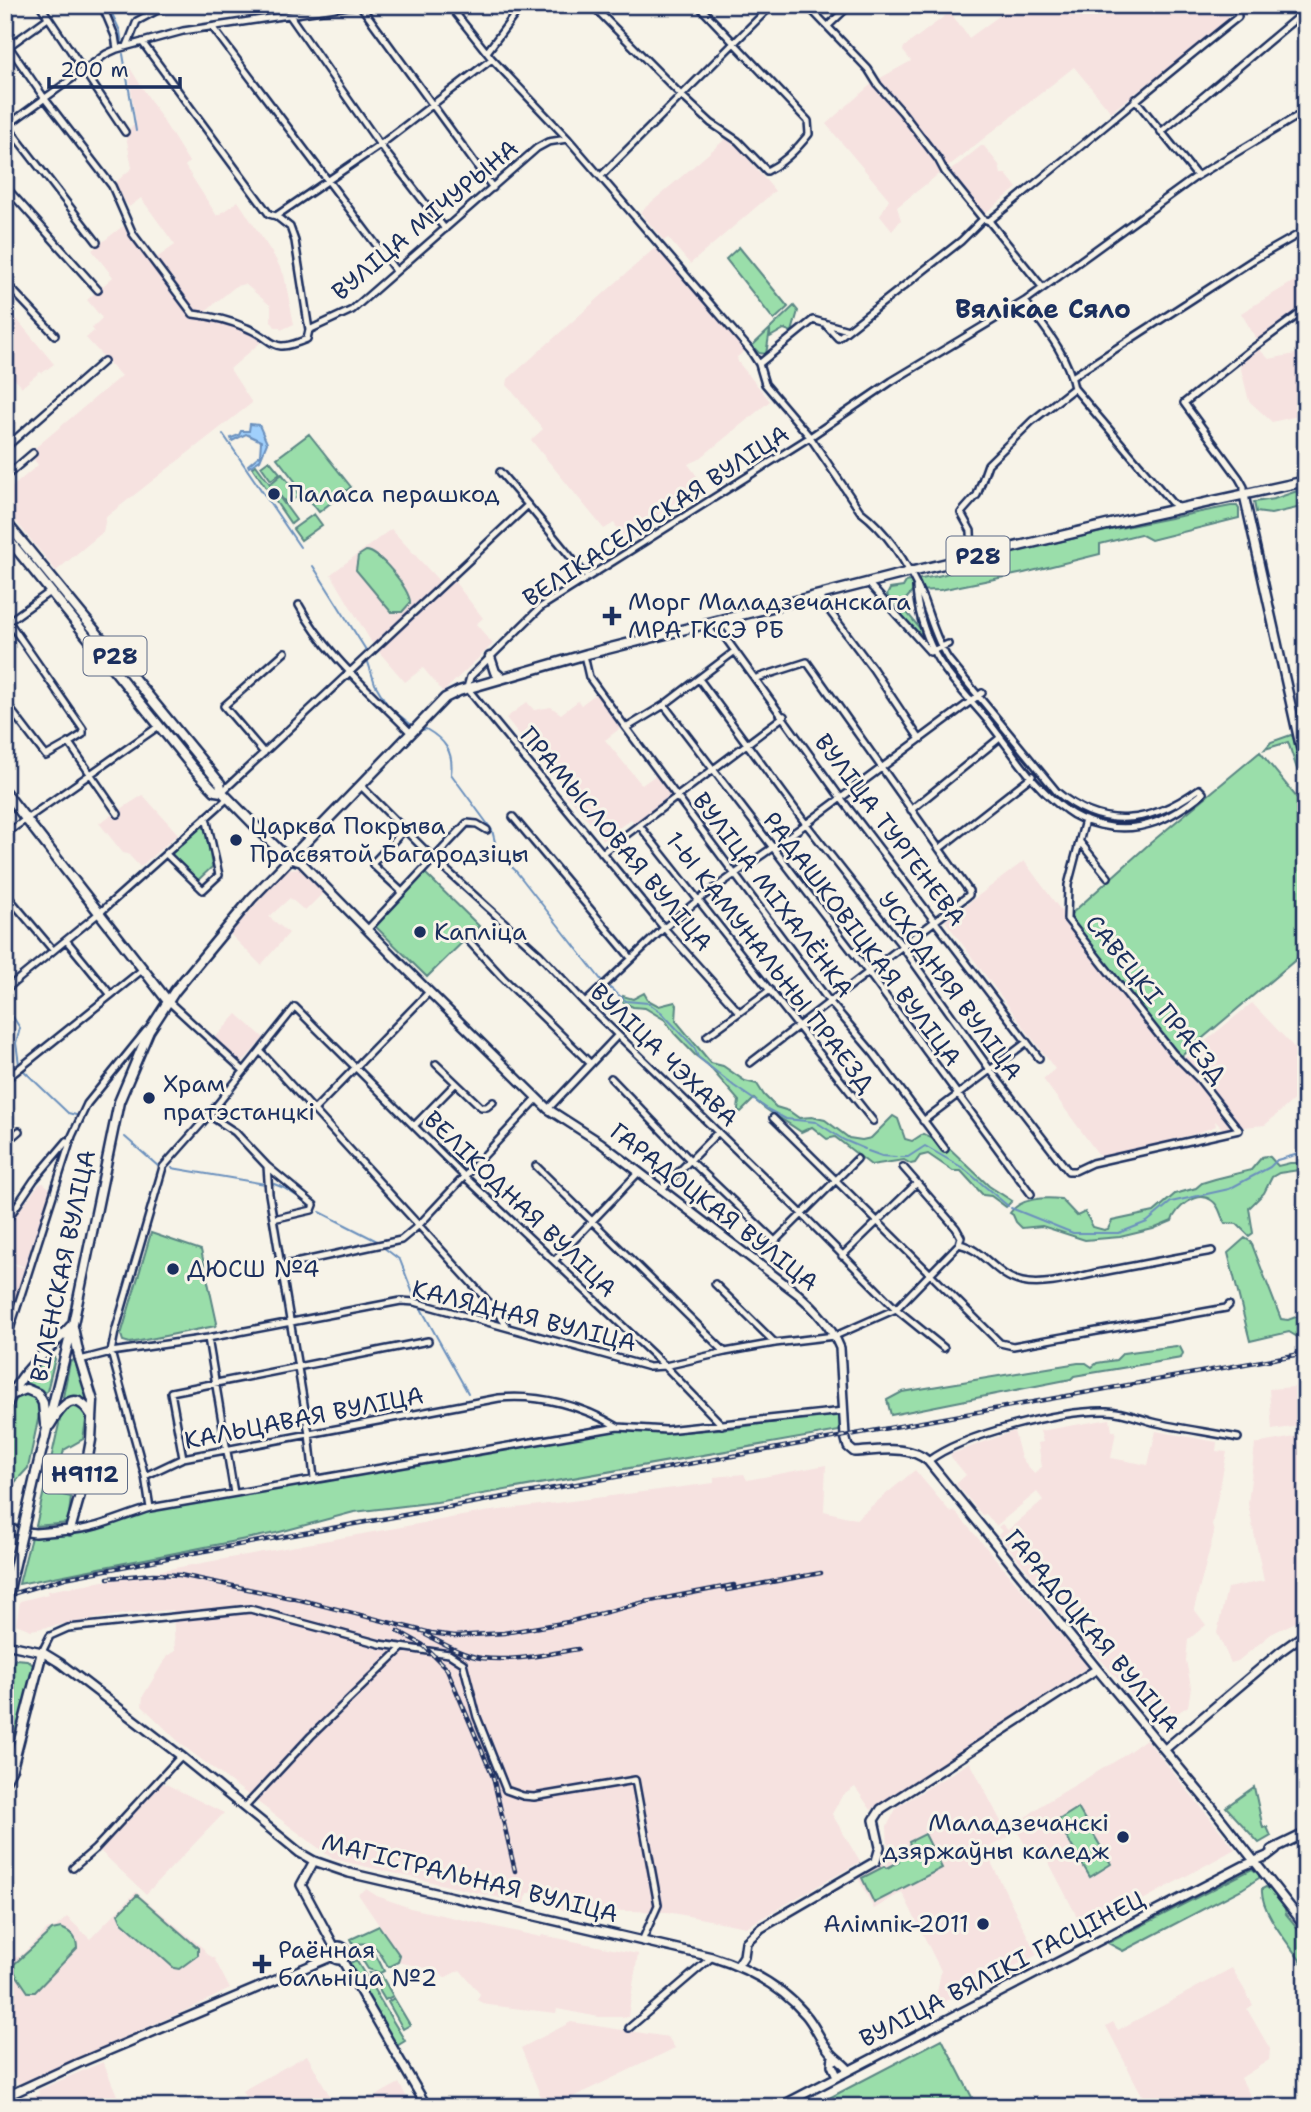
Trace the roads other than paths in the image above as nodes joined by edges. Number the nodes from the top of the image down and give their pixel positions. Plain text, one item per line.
1 (40, 5) edge
2 (102, 5) edge
3 (167, 5) edge
4 (358, 5) edge
5 (449, 5) edge
6 (522, 5) edge
7 (592, 5) edge
8 (698, 5) edge
9 (772, 5) edge
10 (807, 5) edge
11 (850, 5) edge
12 (1237, 5) edge
13 (1306, 10) edge
14 (290, 16) junction
15 (48, 18) junction
16 (828, 26) junction
17 (213, 28) junction
18 (142, 42) junction
19 (734, 43) junction
20 (6, 45) edge
21 (127, 46) junction
22 (117, 49) junction
23 (487, 52) junction
24 (492, 59) junction
25 (83, 71) junction
26 (681, 95) junction
27 (45, 99) junction
28 (1135, 99) junction
29 (433, 105) junction
30 (1306, 111) edge
31 (6, 125) edge
32 (125, 132) dead end
33 (1161, 132) junction
34 (568, 139) junction
35 (380, 145) junction
36 (601, 176) junction
37 (1197, 176) junction
38 (327, 181) junction
39 (5, 186) edge
40 (493, 188) junction
41 (276, 216) junction
42 (986, 220) junction
43 (445, 229) junction
44 (1306, 230) edge
45 (97, 242) dead end
46 (396, 271) junction
47 (5, 282) edge
48 (1043, 288) junction
49 (98, 290) dead end
50 (1025, 301) junction
51 (1306, 309) edge
52 (824, 323) junction
53 (309, 330) junction
54 (848, 330) junction
55 (55, 335) dead end
56 (104, 361) dead end
57 (759, 365) junction
58 (1072, 377) junction
59 (1074, 388) junction
60 (810, 437) junction
61 (5, 448) edge
62 (33, 453) dead end
63 (500, 472) dead end
64 (5, 477) edge
65 (1306, 481) edge
66 (1244, 495) junction
67 (528, 505) junction
68 (1181, 509) junction
69 (5, 521) edge
70 (5, 535) edge
71 (972, 558) junction
72 (911, 572) junction
73 (587, 577) junction
74 (869, 584) junction
75 (915, 585) junction
76 (51, 591) junction
77 (819, 597) junction
78 (299, 605) dead end
79 (75, 615) junction
80 (715, 622) junction
81 (7, 623) edge
82 (948, 644) dead end
83 (941, 648) junction
84 (735, 651) junction
85 (285, 652) dead end
86 (932, 652) junction
87 (584, 654) junction
88 (490, 657) junction
89 (349, 671) junction
90 (502, 678) junction
91 (757, 678) junction
92 (699, 679) junction
93 (467, 688) junction
94 (980, 695) junction
95 (972, 701) junction
96 (5, 702) edge
97 (664, 705) junction
98 (784, 716) junction
99 (159, 726) junction
100 (626, 728) junction
101 (1008, 732) junction
102 (411, 733) junction
103 (1001, 737) junction
104 (919, 738) junction
105 (69, 743) junction
106 (747, 744) junction
107 (264, 753) junction
108 (880, 768) junction
109 (713, 770) junction
110 (1306, 772) edge
111 (90, 774) junction
112 (1032, 776) junction
113 (360, 785) junction
114 (5, 792) edge
115 (225, 795) junction
116 (677, 796) junction
117 (840, 797) junction
118 (911, 810) junction
119 (118, 814) dead end
120 (206, 817) junction
121 (513, 817) dead end
122 (27, 820) junction
123 (1085, 820) junction
124 (806, 824) junction
125 (639, 825) junction
126 (405, 829) junction
127 (487, 830) dead end
128 (5, 834) edge
129 (1080, 842) junction
130 (771, 847) junction
131 (939, 849) junction
132 (602, 853) junction
133 (166, 855) junction
134 (433, 858) junction
135 (290, 859) junction
136 (5, 860) edge
137 (5, 869) edge
138 (735, 875) junction
139 (1108, 877) dead end
140 (402, 892) junction
141 (5, 893) edge
142 (698, 900) junction
143 (99, 913) junction
144 (936, 921) junction
145 (664, 928) junction
146 (367, 930) junction
147 (66, 940) junction
148 (467, 940) dead end
149 (902, 946) junction
150 (53, 950) junction
151 (631, 958) junction
152 (142, 970) junction
153 (868, 972) junction
154 (5, 990) edge
155 (770, 990) junction
156 (429, 992) junction
157 (111, 995) junction
158 (167, 1000) junction
159 (829, 1001) junction
160 (585, 1003) junction
161 (739, 1012) junction
162 (155, 1021) junction
163 (796, 1026) junction
164 (618, 1035) junction
165 (707, 1036) dead end
166 (1027, 1042) junction
167 (260, 1051) junction
168 (1039, 1058) dead end
169 (590, 1063) junction
170 (750, 1063) dead end
171 (436, 1064) dead end
172 (117, 1065) junction
173 (355, 1067) junction
174 (244, 1071) junction
175 (991, 1071) junction
176 (130, 1072) junction
177 (611, 1078) dead end
178 (5, 1080) edge
179 (455, 1084) junction
180 (958, 1096) junction
181 (537, 1099) junction
182 (493, 1102) dead end
183 (315, 1109) junction
184 (548, 1109) junction
185 (209, 1115) junction
186 (773, 1118) dead end
187 (873, 1121) dead end
188 (923, 1121) junction
189 (414, 1126) junction
190 (1239, 1130) joint
191 (19, 1131) dead end
192 (718, 1132) junction
193 (5, 1143) edge
194 (945, 1149) dead end
195 (61, 1152) junction
196 (857, 1159) dead end
197 (690, 1160) junction
198 (267, 1166) junction
199 (537, 1166) dead end
200 (903, 1167) dead end
201 (639, 1172) junction
202 (463, 1175) junction
203 (836, 1179) junction
204 (916, 1183) junction
205 (661, 1190) junction
206 (1031, 1194) dead end
207 (5, 1198) edge
208 (15, 1210) junction
209 (802, 1213) junction
210 (273, 1219) junction
211 (877, 1220) junction
212 (593, 1222) junction
213 (5, 1223) edge
214 (419, 1225) junction
215 (959, 1244) junction
216 (1212, 1251) dead end
217 (842, 1256) junction
218 (554, 1261) junction
219 (281, 1266) junction
220 (930, 1272) junction
221 (715, 1284) dead end
222 (1229, 1305) dead end
223 (896, 1309) junction
224 (289, 1321) junction
225 (73, 1324) junction
226 (507, 1326) junction
227 (835, 1336) junction
228 (208, 1338) junction
229 (428, 1341) dead end
230 (775, 1343) junction
231 (5, 1345) edge
232 (944, 1348) dead end
233 (111, 1352) junction
234 (725, 1352) junction
235 (80, 1360) junction
236 (665, 1366) junction
237 (297, 1367) junction
238 (215, 1383) junction
239 (9, 1397) junction
240 (844, 1411) junction
241 (5, 1413) edge
242 (92, 1416) junction
243 (722, 1425) junction
244 (618, 1427) junction
245 (46, 1432) junction
246 (309, 1434) junction
247 (1238, 1438) dead end
248 (227, 1449) junction
249 (183, 1458) junction
250 (928, 1461) junction
251 (145, 1476) junction
252 (314, 1478) junction
253 (234, 1493) junction
254 (150, 1508) junction
255 (5, 1530) edge
256 (70, 1530) junction
257 (5, 1607) edge
258 (1306, 1633) edge
259 (5, 1644) edge
260 (402, 1648) junction
261 (42, 1652) junction
262 (1097, 1669) junction
263 (1165, 1749) junction
264 (181, 1756) junction
265 (9, 1770) edge
266 (5, 1781) edge
267 (244, 1808) junction
268 (1306, 1833) edge
269 (1254, 1860) junction
270 (314, 1861) junction
271 (73, 1868) dead end
272 (1306, 1927) edge
273 (642, 1941) junction
274 (334, 1952) junction
275 (712, 1957) junction
276 (738, 1965) junction
277 (629, 2028) dead end
278 (833, 2055) junction
279 (849, 2070) junction
280 (837, 2076) junction
281 (5, 2097) edge
282 (785, 2105) edge
283 (427, 2107) edge

1 - 15 street
2 - 22 street
3 - 21 street
4 - 14 street
4 - 29 street
5 - 23 street, ВЕЛІКАСЕЛЬСКАЯ ВУЛІЦА
6 - 23 street
7 - 26 street
8 - 19 street
9 - 19 street
10 - 16 street
11 - 16 street
12 - 28 street
13 - 33 street
14 - 17 street
14 - 35 street
15 - 20 street
15 - 25 street
16 - 42 street
17 - 18 street
17 - 38 street
18 - 21 street
18 - 41 street
19 - 26 street
19 - 26 street
20 - 27 street, ВУЛІЦА МІЧУРЫНА
21 - 22 street
22 - 25 street
23 - 24 street, ВЕЛІКАСЕЛЬСКАЯ ВУЛІЦА
24 - 29 street
24 - 34 street, ВЕЛІКАСЕЛЬСКАЯ ВУЛІЦА
25 - 27 street
25 - 32 street
26 - 36 street
27 - 31 street
27 - 53 street, ВУЛІЦА МІЧУРЫНА
28 - 33 street
28 - 42 street
29 - 35 street
29 - 40 street
30 - 37 street, ВЕЛІКАСЕЛЬСКАЯ ВУЛІЦА
31 - 45 street
33 - 37 street
34 - 36 street, ВЕЛІКАСЕЛЬСКАЯ ВУЛІЦА
34 - 40 street, ВУЛІЦА МІЧУРЫНА
35 - 38 street
35 - 43 street
36 - 57 street, ВЕЛІКАСЕЛЬСКАЯ ВУЛІЦА
37 - 48 street, ВЕЛІКАСЕЛЬСКАЯ ВУЛІЦА
38 - 41 street
38 - 46 street
39 - 49 street
40 - 43 street, ВУЛІЦА МІЧУРЫНА
41 - 53 street
42 - 48 street
42 - 54 street
43 - 46 street, ВУЛІЦА МІЧУРЫНА
44 - 58 street
46 - 53 street, ВУЛІЦА МІЧУРЫНА
47 - 55 street
48 - 50 street, ВЕЛІКАСЕЛЬСКАЯ ВУЛІЦА
50 - 58 street
50 - 60 street, ВЕЛІКАСЕЛЬСКАЯ ВУЛІЦА
51 - 66 street
52 - 54 street
52 - 54 street
52 - 57 street
56 - 61 street
57 - 60 street, ВЕЛІКАСЕЛЬСКАЯ ВУЛІЦА
58 - 59 street
59 - 68 street
59 - 71 street
60 - 72 street
60 - 73 street, ВЕЛІКАСЕЛЬСКАЯ ВУЛІЦА
62 - 64 street
63 - 67 street
65 - 66 main road, Р28
66 - 68 main road, Р28
66 - 110 street
67 - 73 street
67 - 89 street
68 - 71 main road, Р28
69 - 79 main road, Р28
70 - 76 main road, Р28
71 - 72 main road, Р28
72 - 74 main road, Р28
72 - 75 street
73 - 88 street, ВЕЛІКАСЕЛЬСКАЯ ВУЛІЦА
74 - 77 main road, Р28
74 - 86 street
75 - 83 street
75 - 86 street
76 - 79 main road, Р28
76 - 81 street
77 - 80 main road, Р28
77 - 104 street
78 - 89 street
79 - 99 main road, Р28
79 - 115 main road, Р28
80 - 84 street, ВУЛІЦА ТУРГЕНЕВА
80 - 87 main road, Р28
81 - 105 street
82 - 83 street
83 - 86 street
83 - 94 street
84 - 91 street, ВУЛІЦА ТУРГЕНЕВА
84 - 92 street
85 - 107 street
86 - 95 street
87 - 90 main road, Р28
87 - 100 street, ВУЛІЦА МІХАЛЁНКА
88 - 90 main road
88 - 93 street, ВЕЛІКАСЕЛЬСКАЯ ВУЛІЦА
89 - 102 street
89 - 107 street
90 - 93 main road, Р28
91 - 98 street, ВУЛІЦА ТУРГЕНЕВА
91 - 108 street
92 - 97 street
92 - 106 street, УСХОДНЯЯ ВУЛІЦА
93 - 102 main road, Р28
93 - 132 street, ПРАМЫСЛОВАЯ ВУЛІЦА
94 - 95 street
94 - 101 street
95 - 103 street
95 - 104 street
96 - 105 street
97 - 100 street
97 - 109 street, РАДАШКОВІЦКАЯ ВУЛІЦА
98 - 106 street
98 - 117 street, ВУЛІЦА ТУРГЕНЕВА
99 - 111 street
99 - 115 main road, Р28
100 - 116 street, ВУЛІЦА МІХАЛЁНКА
101 - 103 street
101 - 123 street
102 - 113 main road, Р28
103 - 112 street
103 - 118 street
104 - 108 street
105 - 111 street
106 - 109 street
106 - 124 street, УСХОДНЯЯ ВУЛІЦА
107 - 115 street
108 - 117 street
108 - 118 street
109 - 116 street
109 - 130 street, РАДАШКОВІЦКАЯ ВУЛІЦА
111 - 119 street
111 - 122 street
112 - 123 street
112 - 131 street
113 - 126 street, ВУЛІЦА ЧЭХАВА
113 - 135 main road, Р28
114 - 122 main road
115 - 120 street
115 - 135 main road, Р28
116 - 125 street
116 - 138 street, ВУЛІЦА МІХАЛЁНКА
117 - 124 street
117 - 144 street, ВУЛІЦА ТУРГЕНЕВА
118 - 131 street
120 - 133 street
120 - 133 street
121 - 151 street
122 - 128 street
122 - 143 main road
123 - 129 street, САВЕЦКІ ПРАЕЗД
124 - 130 street
124 - 149 street, УСХОДНЯЯ ВУЛІЦА
125 - 132 street
125 - 142 street, 1-Ы КАМУНАЛЬНЫ ПРАЕЗД
126 - 134 street, ВУЛІЦА ЧЭХАВА
126 - 140 street
127 - 134 street
129 - 139 street, САВЕЦКІ ПРАЕЗД
129 - 190 street, САВЕЦКІ ПРАЕЗД
130 - 138 street
130 - 153 street, РАДАШКОВІЦКАЯ ВУЛІЦА
131 - 144 street
132 - 145 street, ПРАМЫСЛОВАЯ ВУЛІЦА
133 - 143 street
134 - 140 street
134 - 160 street, ВУЛІЦА ЧЭХАВА
135 - 146 street, ГАРАДОЦКАЯ ВУЛІЦА
135 - 158 main road, ВІЛЕНСКАЯ ВУЛІЦА
136 - 137 street
138 - 142 street
138 - 159 street, ВУЛІЦА МІХАЛЁНКА
140 - 146 street
141 - 150 street
142 - 145 street
142 - 155 street, 1-Ы КАМУНАЛЬНЫ ПРАЕЗД
143 - 147 street
143 - 152 main road
144 - 149 street
144 - 166 street, ВУЛІЦА ТУРГЕНЕВА
145 - 151 street
145 - 161 street, ПРАМЫСЛОВАЯ ВУЛІЦА
146 - 156 street, ГАРАДОЦКАЯ ВУЛІЦА
147 - 150 street
147 - 157 street
148 - 169 street
149 - 153 street
149 - 175 street, УСХОДНЯЯ ВУЛІЦА
150 - 154 street
151 - 160 street
152 - 157 street
152 - 158 main road
153 - 159 street
153 - 180 street, РАДАШКОВІЦКАЯ ВУЛІЦА
155 - 161 street
155 - 163 street, 1-Ы КАМУНАЛЬНЫ ПРАЕЗД
156 - 173 street
156 - 181 street, ГАРАДОЦКАЯ ВУЛІЦА
157 - 178 street
158 - 162 main road, ВІЛЕНСКАЯ ВУЛІЦА
158 - 174 street
159 - 163 street
159 - 188 street, ВУЛІЦА МІХАЛЁНКА
160 - 164 street, ВУЛІЦА ЧЭХАВА
161 - 165 street
162 - 172 street, ВІЛЕНСКАЯ ВУЛІЦА
162 - 176 main road, ВІЛЕНСКАЯ ВУЛІЦА
163 - 170 street
163 - 187 street, 1-Ы КАМУНАЛЬНЫ ПРАЕЗД
164 - 169 street
164 - 192 street, ВУЛІЦА ЧЭХАВА
166 - 168 street, ВУЛІЦА ТУРГЕНЕВА
166 - 175 street
167 - 173 street, ВЕЛІКОДНАЯ ВУЛІЦА
167 - 174 street
167 - 183 street
169 - 184 street
171 - 179 street
172 - 176 street
172 - 195 street, ВІЛЕНСКАЯ ВУЛІЦА
173 - 183 street
173 - 189 street, ВЕЛІКОДНАЯ ВУЛІЦА
174 - 185 street
175 - 180 street
175 - 190 street, УСХОДНЯЯ ВУЛІЦА
176 - 225 main road, ВІЛЕНСКАЯ ВУЛІЦА
177 - 197 street
179 - 182 street
179 - 189 street
180 - 188 street
180 - 206 street, РАДАШКОВІЦКАЯ ВУЛІЦА
181 - 184 street, ГАРАДОЦКАЯ ВУЛІЦА
181 - 202 street
183 - 214 street
184 - 201 street, ГАРАДОЦКАЯ ВУЛІЦА
185 - 198 street
185 - 233 street
186 - 203 street
188 - 194 street, ВУЛІЦА МІХАЛЁНКА
189 - 202 street, ВЕЛІКОДНАЯ ВУЛІЦА
191 - 193 street
192 - 197 street
192 - 209 street, ВУЛІЦА ЧЭХАВА
195 - 208 street, ВІЛЕНСКАЯ ВУЛІЦА
195 - 231 street, ВІЛЕНСКАЯ ВУЛІЦА
196 - 203 street
197 - 205 street
197 - 209 street
198 - 210 street
198 - 210 street
199 - 212 street
200 - 204 street
201 - 205 street, ГАРАДОЦКАЯ ВУЛІЦА
201 - 212 street
202 - 214 street
202 - 218 street, ВЕЛІКОДНАЯ ВУЛІЦА
203 - 209 street
203 - 211 street
204 - 211 street
204 - 215 street
205 - 227 street, ГАРАДОЦКАЯ ВУЛІЦА
207 - 208 street
208 - 213 street, ВІЛЕНСКАЯ ВУЛІЦА
209 - 217 street, ВУЛІЦА ЧЭХАВА
210 - 219 street
211 - 217 street
211 - 220 street
212 - 218 street
212 - 234 street
214 - 219 street
214 - 226 street
215 - 216 street
215 - 220 street
217 - 223 street, ВУЛІЦА ЧЭХАВА
218 - 236 street, ВЕЛІКОДНАЯ ВУЛІЦА
219 - 224 street
220 - 222 street
220 - 223 street
221 - 230 street
223 - 227 street, КАЛЯДНАЯ ВУЛІЦА
223 - 232 street, ВУЛІЦА ЧЭХАВА
224 - 226 street, КАЛЯДНАЯ ВУЛІЦА
224 - 228 street, КАЛЯДНАЯ ВУЛІЦА
224 - 237 street
225 - 235 main road
225 - 239 main road
225 - 245 main road, ВІЛЕНСКАЯ ВУЛІЦА
226 - 236 street, КАЛЯДНАЯ ВУЛІЦА
227 - 230 street, КАЛЯДНАЯ ВУЛІЦА
227 - 240 street, ГАРАДОЦКАЯ ВУЛІЦА
228 - 233 street, КАЛЯДНАЯ ВУЛІЦА
228 - 238 street
229 - 237 street
230 - 234 street, КАЛЯДНАЯ ВУЛІЦА
233 - 235 street, КАЛЯДНАЯ ВУЛІЦА
233 - 251 street
234 - 236 street, КАЛЯДНАЯ ВУЛІЦА
235 - 242 main road, Н9112
236 - 243 street, ВЕЛІКОДНАЯ ВУЛІЦА
237 - 238 street
237 - 246 street
238 - 248 street
238 - 249 street
239 - 241 main road
239 - 245 main road, Н9112
240 - 243 street
240 - 250 street, ГАРАДОЦКАЯ ВУЛІЦА
242 - 245 main road, Н9112
242 - 256 main road, Н9112
243 - 244 street
244 - 246 street, КАЛЬЦАВАЯ ВУЛІЦА
244 - 252 street
245 - 257 main road, ВІЛЕНСКАЯ ВУЛІЦА, bridge
246 - 248 street, КАЛЬЦАВАЯ ВУЛІЦА
246 - 252 street
247 - 250 street
248 - 249 street, КАЛЬЦАВАЯ ВУЛІЦА
248 - 253 street
249 - 251 street, КАЛЬЦАВАЯ ВУЛІЦА
250 - 262 street, ГАРАДОЦКАЯ ВУЛІЦА
251 - 254 street
252 - 253 street
253 - 254 street
254 - 256 street
255 - 256 street, Н9112
258 - 263 street
259 - 261 street
260 - 261 street
260 - 267 street
260 - 273 street
261 - 264 street, МАГІСТРАЛЬНАЯ ВУЛІЦА
261 - 265 main road
262 - 263 street, ГАРАДОЦКАЯ ВУЛІЦА
262 - 276 street
263 - 269 street, ГАРАДОЦКАЯ ВУЛІЦА
264 - 267 street, МАГІСТРАЛЬНАЯ ВУЛІЦА
264 - 271 street
265 - 266 main road
267 - 270 street, МАГІСТРАЛЬНАЯ ВУЛІЦА
268 - 269 street, ВУЛІЦА ВЯЛІКІ ГАСЦІНЕЦ
269 - 272 street, ГАРАДОЦКАЯ ВУЛІЦА
269 - 279 street, ВУЛІЦА ВЯЛІКІ ГАСЦІНЕЦ
270 - 273 street, МАГІСТРАЛЬНАЯ ВУЛІЦА
270 - 274 street
273 - 275 street, МАГІСТРАЛЬНАЯ ВУЛІЦА
274 - 281 street
274 - 283 street
275 - 276 street, МАГІСТРАЛЬНАЯ ВУЛІЦА
275 - 277 street
276 - 278 street, МАГІСТРАЛЬНАЯ ВУЛІЦА
278 - 279 street
278 - 280 street
279 - 280 street, ВУЛІЦА ВЯЛІКІ ГАСЦІНЕЦ
280 - 282 street, ВУЛІЦА ВЯЛІКІ ГАСЦІНЕЦ

